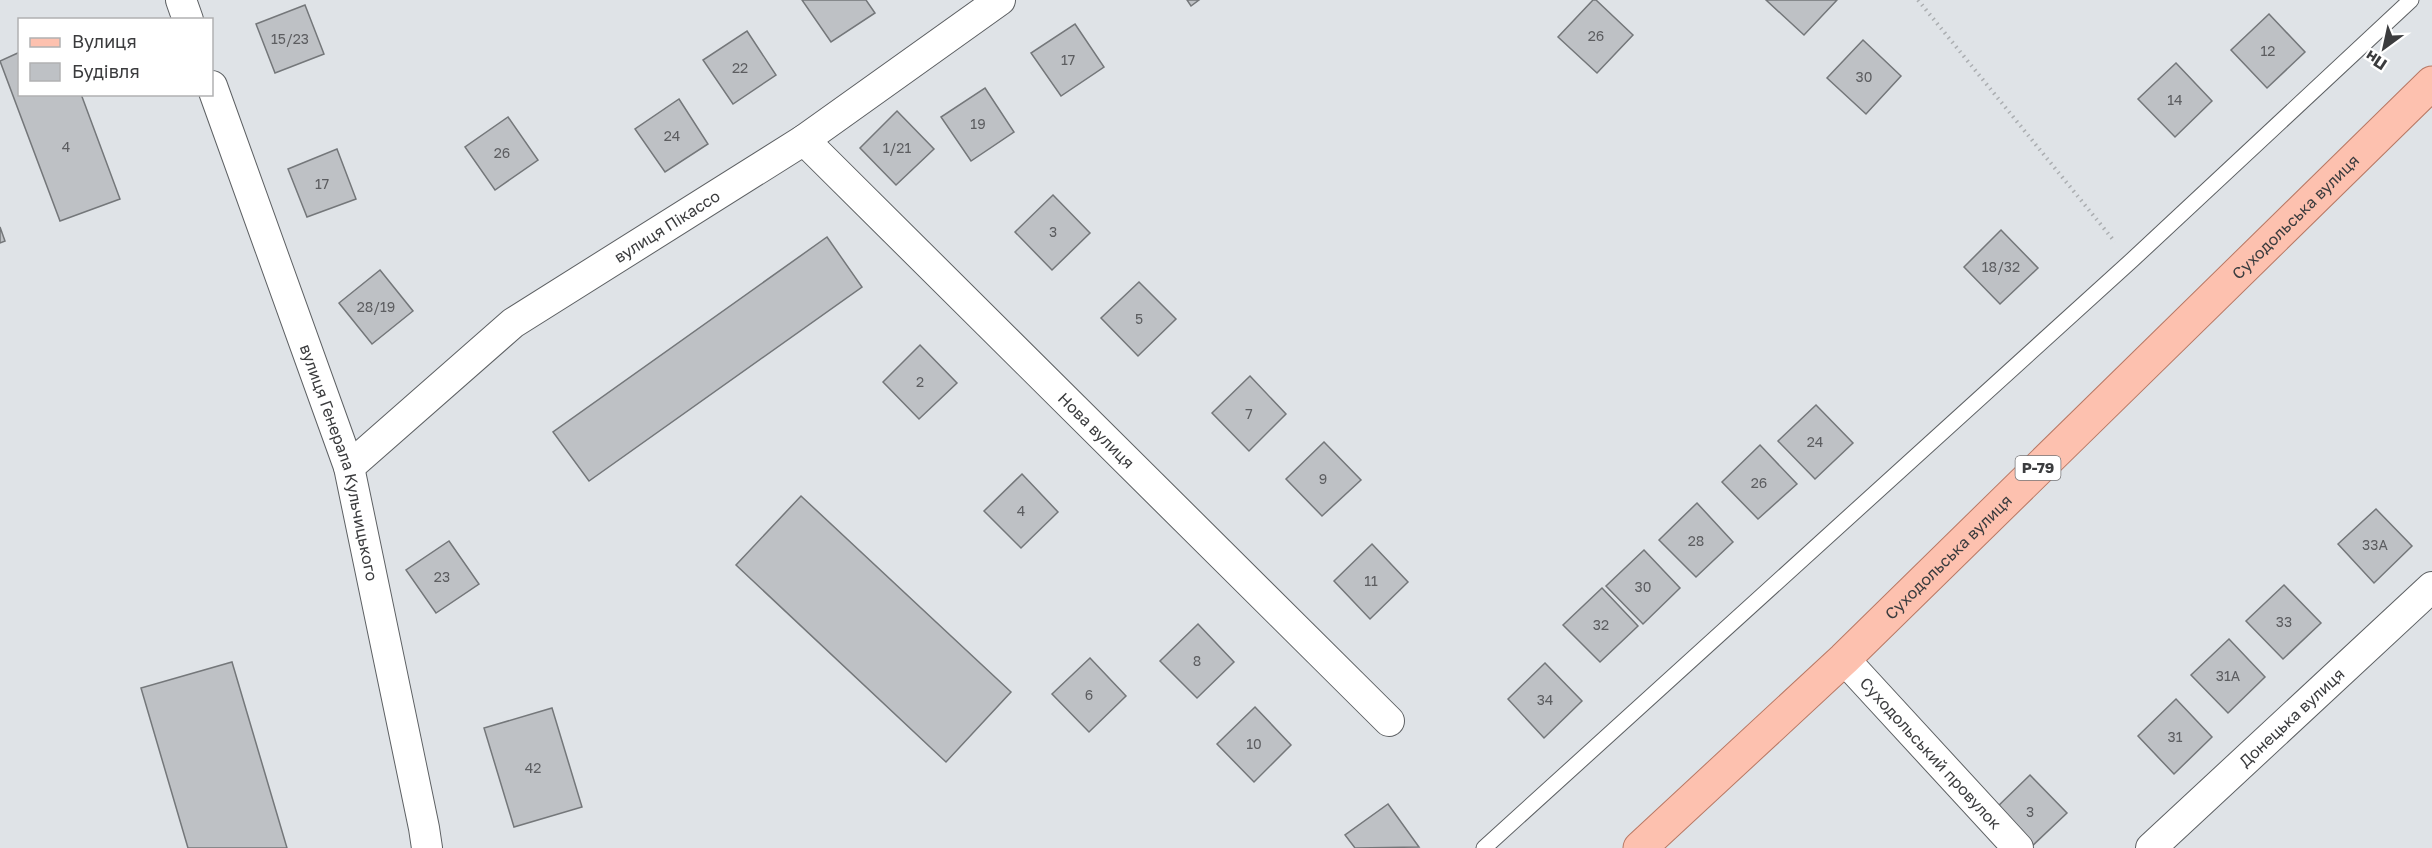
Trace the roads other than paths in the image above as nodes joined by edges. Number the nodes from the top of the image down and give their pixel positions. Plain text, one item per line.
1 (180, 0) edge
2 (1000, 0) edge
3 (2411, 0) edge
4 (187, 18) edge
5 (2432, 83) edge
6 (213, 89) edge
7 (804, 140) junction
8 (349, 467) junction
9 (2432, 587) edge
10 (1844, 659) junction
11 (1389, 721) dead end
12 (427, 848) edge
13 (1484, 848) edge
14 (1640, 848) edge
15 (2018, 848) edge
16 (2151, 848) edge

1 - 4 street
2 - 7 street, вулиця Пікассо
3 - 13 lane
5 - 10 main road, Суходольська вулиця / Р-79
6 - 8 street, вулиця Генерала Кульчицького
7 - 8 street, вулиця Пікассо
7 - 11 street, Нова вулиця
8 - 12 street, вулиця Генерала Кульчицького
9 - 16 street, Донецька вулиця
10 - 14 main road, Суходольська вулиця / Р-79
10 - 15 street, Суходольський провулок

